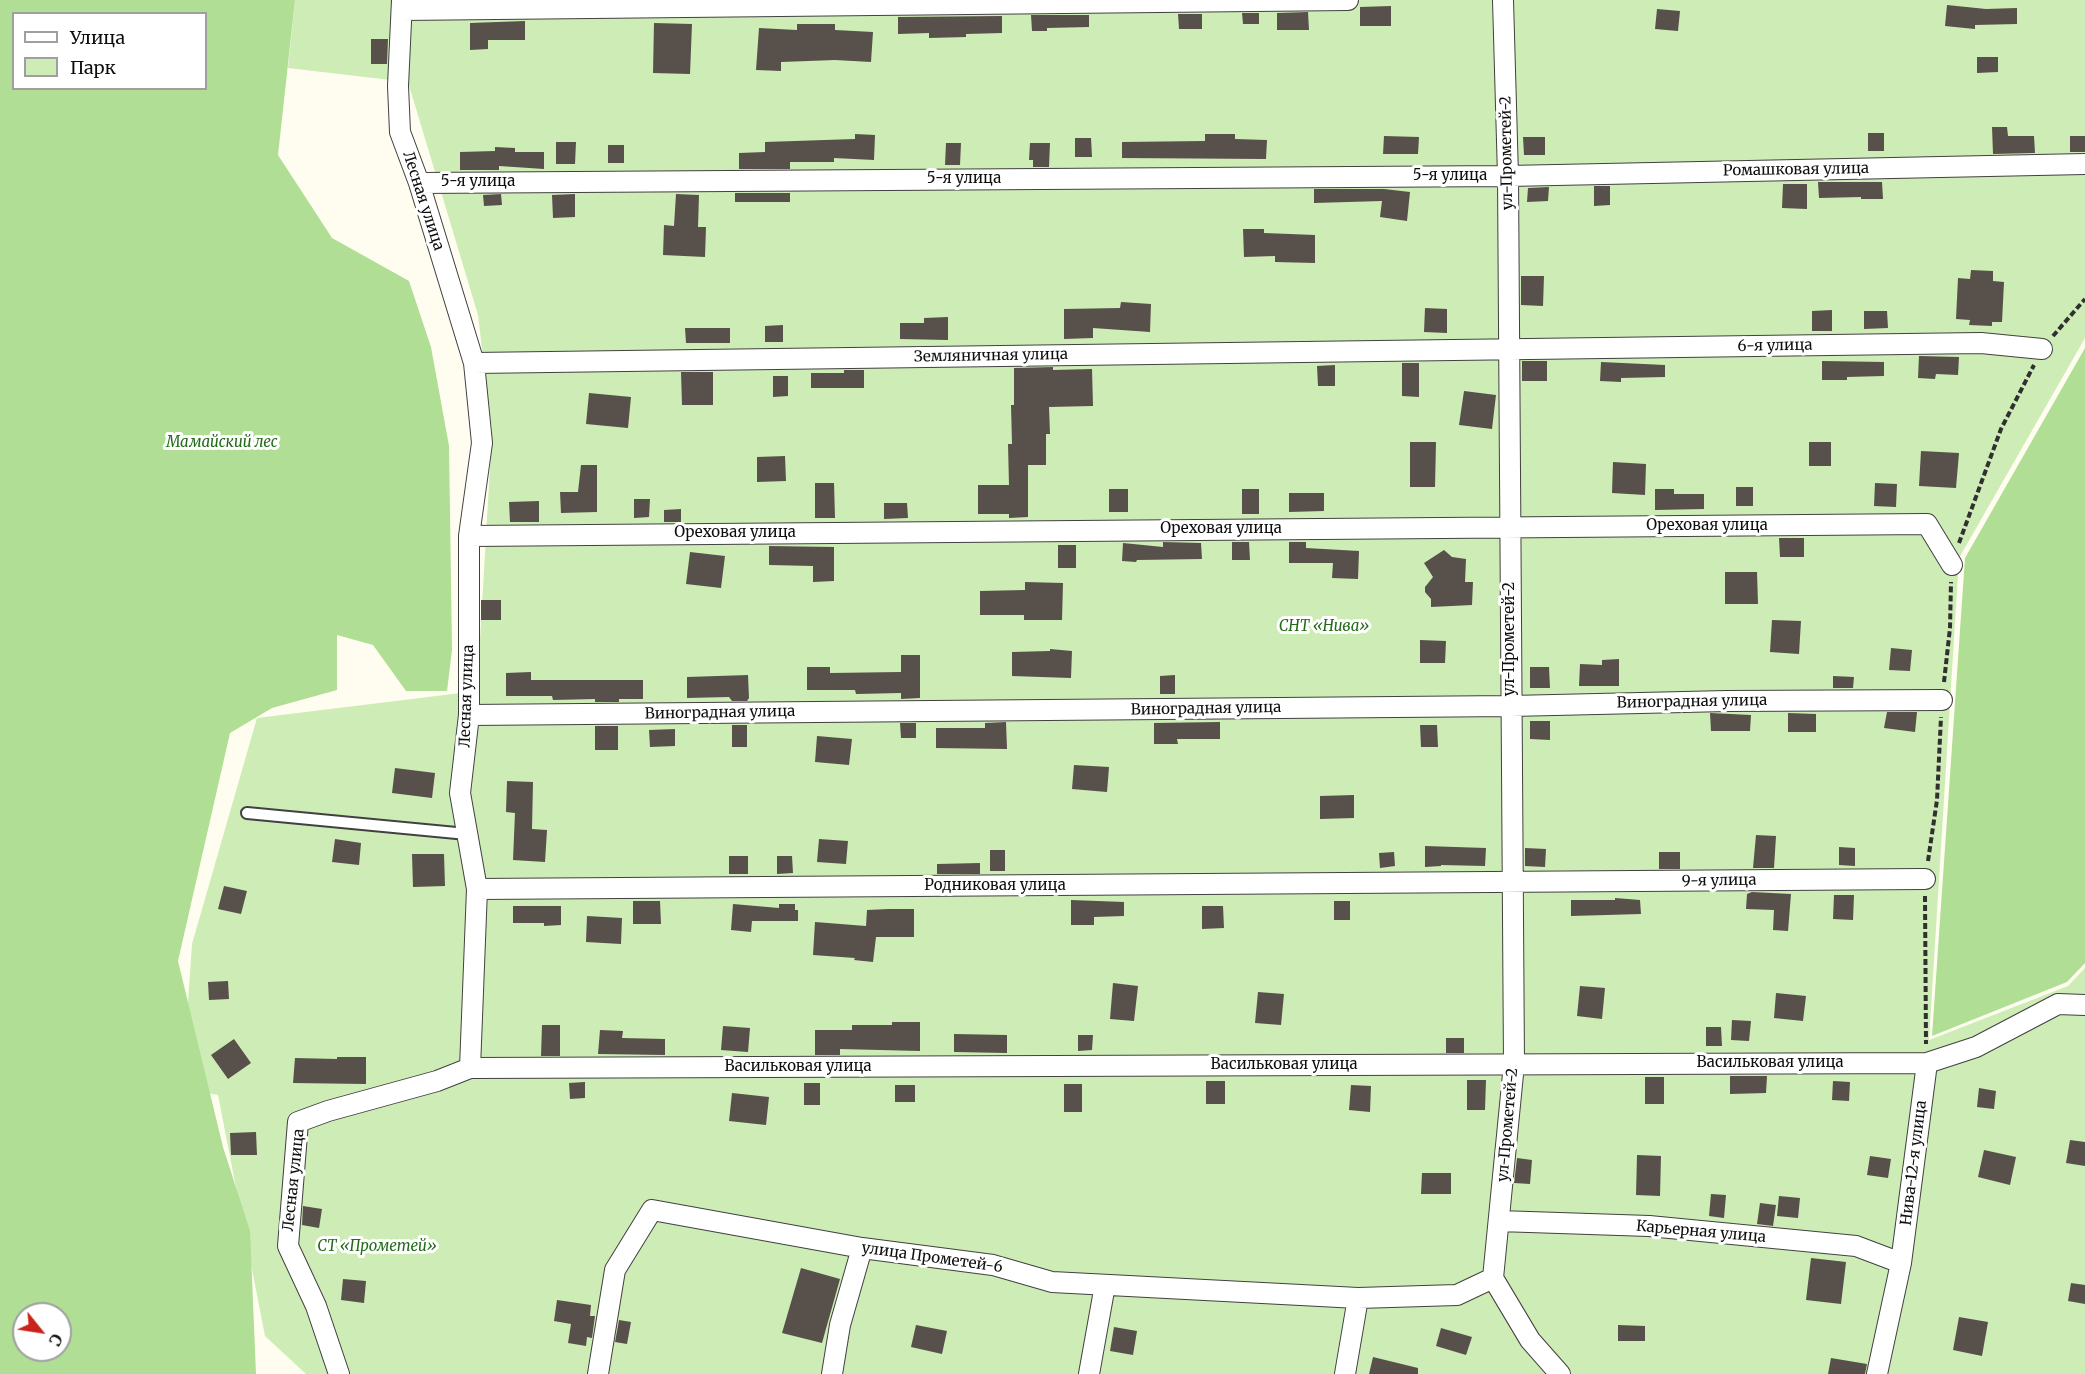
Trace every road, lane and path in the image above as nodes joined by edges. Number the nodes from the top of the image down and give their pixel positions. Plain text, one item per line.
1 (1348, 0) edge
2 (1503, 0) edge
3 (402, 5) edge
4 (2085, 164) edge
5 (1508, 176) junction
6 (419, 183) junction
7 (2085, 299) edge
8 (1508, 349) junction
9 (2042, 349) junction
10 (474, 363) junction
11 (1509, 527) junction
12 (469, 536) junction
13 (1952, 565) junction
14 (1942, 700) junction
15 (1511, 706) junction
16 (470, 715) junction
17 (247, 813) dead end
18 (467, 834) junction
19 (1925, 879) junction
20 (1513, 883) junction
21 (477, 889) junction
22 (2085, 1005) edge
23 (1927, 1063) junction
24 (1514, 1064) junction
25 (470, 1068) junction
26 (1499, 1221) junction
27 (862, 1248) junction
28 (1900, 1263) junction
29 (1493, 1278) junction
30 (1105, 1285) junction
31 (1358, 1298) junction
32 (339, 1374) edge
33 (598, 1374) edge
34 (832, 1374) edge
35 (1089, 1374) edge
36 (1345, 1374) edge
37 (1560, 1374) edge
38 (1877, 1374) edge

1 - 3 street
2 - 5 street, ул-Прометей-2
3 - 6 street, Лесная улица
4 - 5 street, Ромашковая улица
5 - 6 street, 5-я улица
5 - 8 street, ул-Прометей-2
6 - 10 street, Лесная улица
7 - 9 path
8 - 9 street, 6-я улица
8 - 10 street, Земляничная улица
8 - 11 street, ул-Прометей-2
9 - 13 path
10 - 12 street, Лесная улица
11 - 12 street, Ореховая улица
11 - 13 street, Ореховая улица
11 - 15 street, ул-Прометей-2
12 - 16 street, Лесная улица
13 - 14 path
14 - 15 street, Виноградная улица
14 - 19 path
15 - 16 street, Виноградная улица
15 - 20 street, ул-Прометей-2
16 - 18 street, Лесная улица
17 - 18 lane
18 - 21 street, Лесная улица
19 - 20 street, 9-я улица
19 - 23 path
20 - 21 street, Родниковая улица
20 - 24 street, ул-Прометей-2
21 - 25 street, Лесная улица
22 - 23 street, Васильковая улица
23 - 24 street, Васильковая улица
23 - 28 street, Нива-12-я улица
24 - 25 street, Васильковая улица
24 - 26 street, ул-Прометей-2
25 - 32 street, Лесная улица
26 - 28 street, Карьерная улица
26 - 29 street, ул-Прометей-2
27 - 30 street, улица Прометей-6
27 - 33 street, улица Прометей-6
27 - 34 street
28 - 38 street, Нива-12-я улица
29 - 31 street, улица Прометей-6
29 - 37 street
30 - 31 street, улица Прометей-6
30 - 35 street
31 - 36 street

